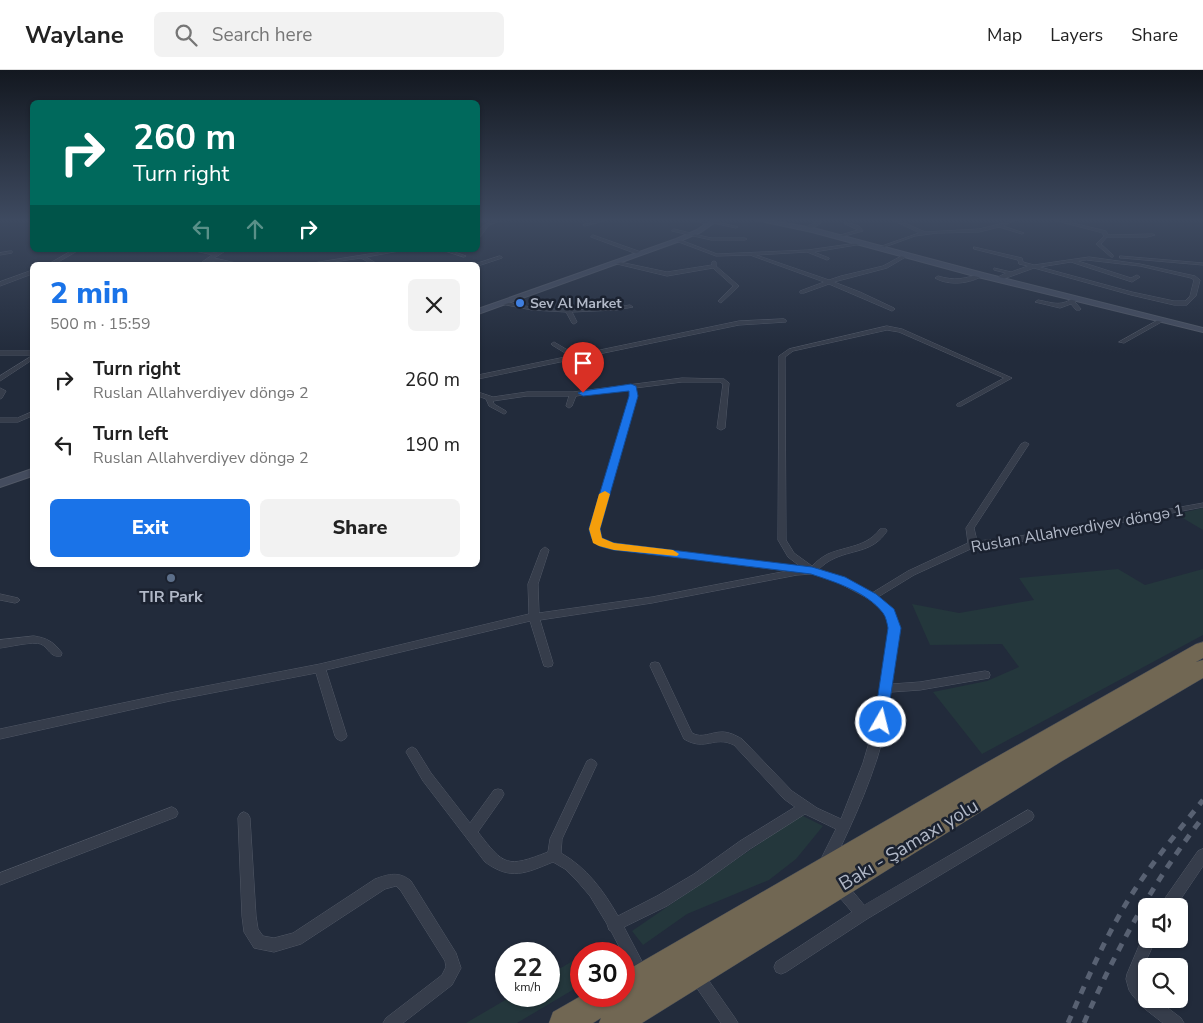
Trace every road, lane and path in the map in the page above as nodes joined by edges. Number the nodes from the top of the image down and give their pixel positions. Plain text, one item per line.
1 (608, 264) edge
2 (626, 264) edge
3 (779, 264) edge
4 (888, 264) edge
5 (942, 264) edge
6 (1023, 264) edge
7 (1050, 264) edge
8 (1083, 264) edge
9 (1134, 264) edge
10 (714, 266) joint
11 (1034, 268) junction
12 (996, 269) dead end
13 (30, 273) edge
14 (1011, 273) junction
15 (980, 275) junction
16 (1137, 277) dead end
17 (938, 278) dead end
18 (998, 279) junction
19 (962, 280) junction
20 (830, 282) junction
21 (0, 284) edge
22 (974, 287) dead end
23 (802, 292) dead end
24 (1074, 300) junction
25 (721, 301) dead end
26 (1038, 302) dead end
27 (504, 303) junction
28 (630, 307) dead end
29 (567, 309) junction
30 (1078, 309) dead end
31 (480, 310) edge
32 (892, 310) dead end
33 (1162, 320) junction
34 (784, 321) dead end
35 (574, 322) dead end
36 (1203, 330) edge
37 (1122, 342) dead end
38 (554, 344) dead end
39 (0, 353) edge
40 (30, 353) edge
41 (574, 356) junction
42 (30, 359) edge
43 (21, 365) junction
44 (30, 366) edge
45 (480, 377) edge
46 (0, 379) edge
47 (631, 386) junction
48 (0, 390) edge
49 (573, 394) junction
50 (480, 395) edge
51 (0, 397) edge
52 (489, 399) junction
53 (959, 405) dead end
54 (569, 406) dead end
55 (504, 412) dead end
56 (30, 415) edge
57 (0, 420) edge
58 (721, 428) dead end
59 (1025, 444) dead end
60 (30, 473) edge
61 (0, 484) edge
62 (1203, 505) edge
63 (883, 530) dead end
64 (973, 544) junction
65 (545, 550) dead end
66 (812, 571) junction
67 (0, 597) edge
68 (872, 597) junction
69 (15, 600) dead end
70 (534, 617) junction
71 (0, 644) edge
72 (1203, 649) edge
73 (57, 654) dead end
74 (548, 663) dead end
75 (655, 666) dead end
76 (320, 668) junction
77 (1203, 668) edge
78 (985, 675) dead end
79 (886, 688) junction
80 (0, 734) edge
81 (341, 736) dead end
82 (412, 752) dead end
83 (590, 764) dead end
84 (498, 794) dead end
85 (805, 807) junction
86 (172, 813) dead end
87 (1028, 816) dead end
88 (244, 818) dead end
89 (844, 826) junction
90 (470, 833) junction
91 (1203, 855) edge
92 (554, 856) junction
93 (833, 878) junction
94 (0, 879) edge
95 (1173, 898) edge
96 (862, 914) junction
97 (614, 924) junction
98 (620, 942) edge
99 (1145, 948) edge
100 (781, 967) dead end
101 (695, 974) junction
102 (635, 981) edge
103 (621, 1014) edge
104 (391, 1023) edge
105 (564, 1023) edge
106 (730, 1023) edge
107 (1176, 1023) edge

1 - 27 street
2 - 10 street
3 - 20 street
4 - 20 street
5 - 15 street
6 - 11 street
7 - 11 street
8 - 16 street
9 - 11 street
10 - 25 street
11 - 14 street
12 - 14 street
13 - 21 street
14 - 18 street
15 - 18 street
15 - 19 street
17 - 19 street
18 - 24 street
19 - 22 street
20 - 23 street
20 - 32 street
24 - 26 street
24 - 30 street
24 - 33 street
27 - 29 street
27 - 31 street
28 - 29 street
29 - 35 street
33 - 36 street
33 - 37 street
34 - 41 street
38 - 41 street
39 - 40 street
41 - 45 street
42 - 43 street
43 - 44 street
43 - 46 street
47 - 49 street
47 - 58 street
47 - 66 street
48 - 51 street
49 - 52 street
49 - 54 street
50 - 52 street
52 - 55 street
53 - 66 street
56 - 57 street
59 - 64 street
60 - 61 street
62 - 64 street, Ruslan Allahverdiyev döngə 1
63 - 66 street
64 - 68 street, Ruslan Allahverdiyev döngə 1
65 - 70 street
66 - 68 street
66 - 70 street
67 - 69 street
68 - 79 street
70 - 74 street
70 - 76 street
71 - 73 street
72 - 93 highway, Bakı - Şamaxı yolu
75 - 85 street
76 - 80 street
76 - 81 street
77 - 93 highway, Bakı - Şamaxı yolu
78 - 79 street
79 - 89 street
82 - 90 street
83 - 92 street
84 - 90 street
85 - 89 street
85 - 97 street
86 - 94 street
87 - 96 street
88 - 104 street
89 - 93 street
90 - 92 street
91 - 95 street
92 - 97 street
93 - 96 street
93 - 101 highway, Bakı - Şamaxı yolu
93 - 102 highway, Bakı - Şamaxı yolu
96 - 100 street
97 - 98 street
99 - 107 street
101 - 103 highway, Bakı - Şamaxı yolu
101 - 106 street
103 - 105 highway, Bakı - Şamaxı yolu

